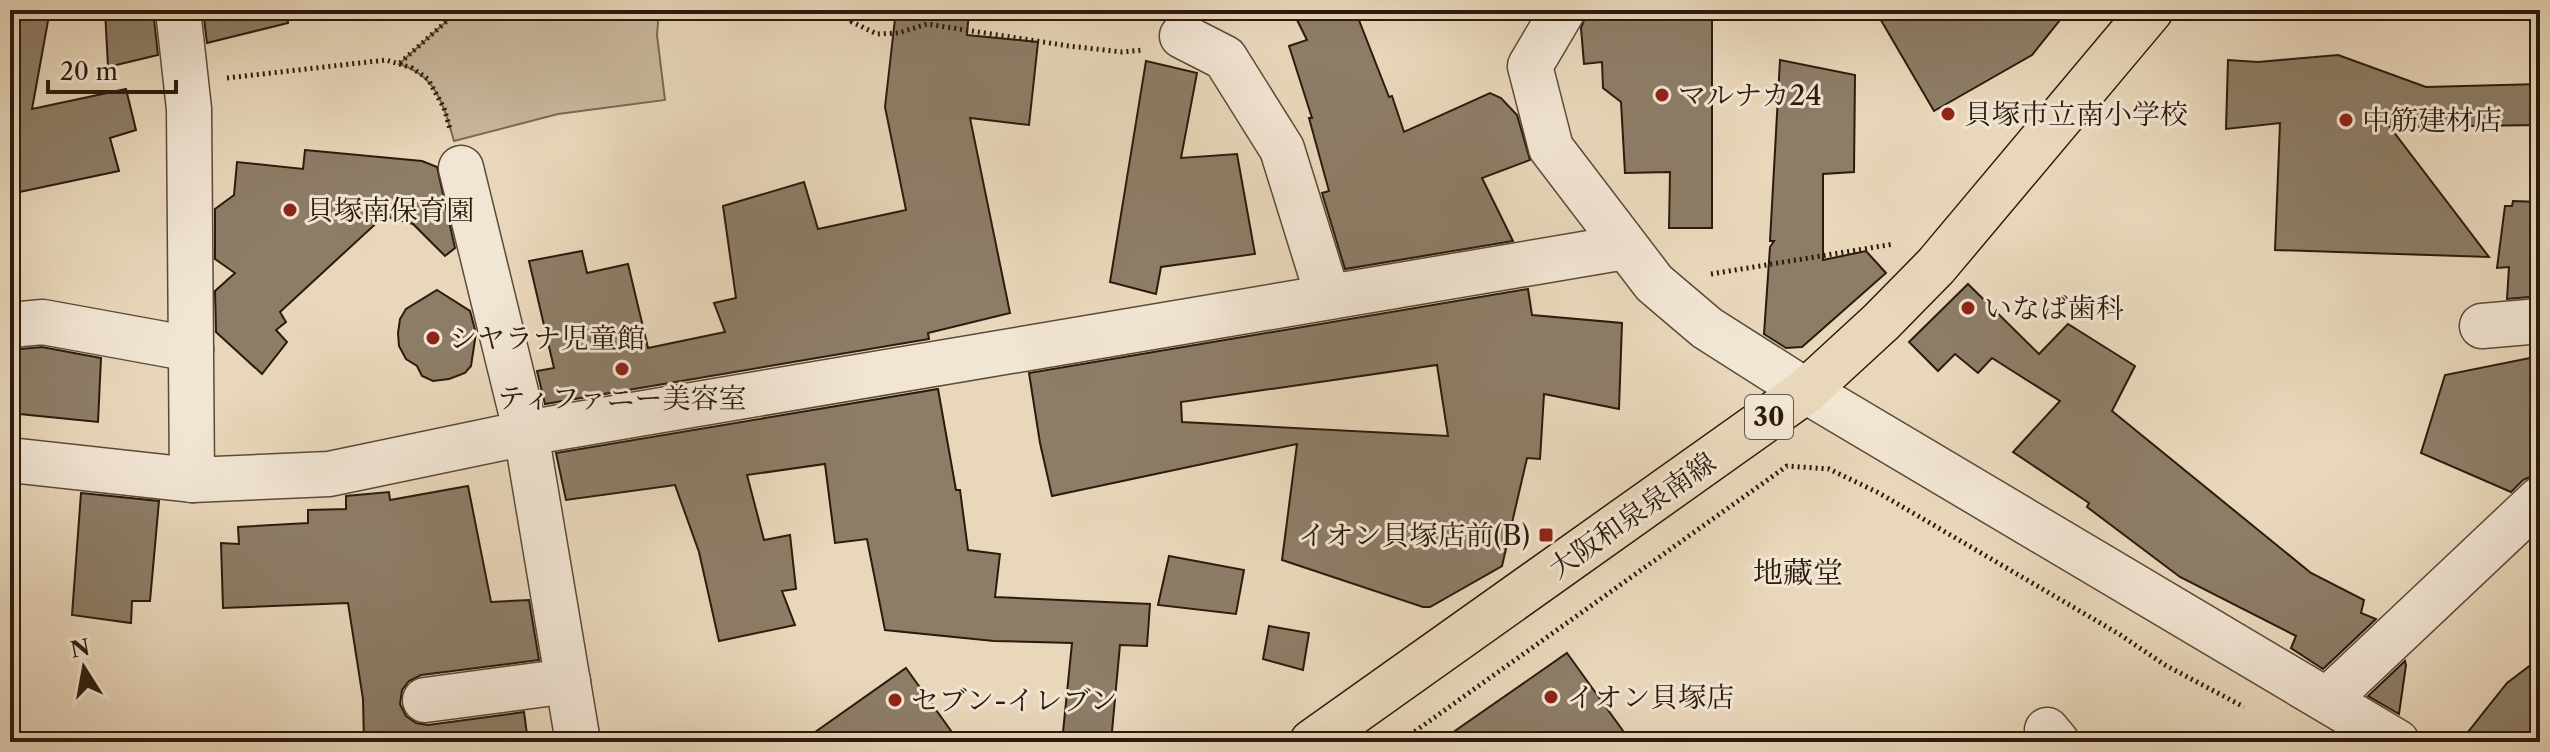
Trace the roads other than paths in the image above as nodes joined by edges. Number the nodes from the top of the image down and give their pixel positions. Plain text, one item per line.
1 (178, 10) edge
2 (1563, 10) edge
3 (2151, 10) edge
4 (1182, 36) road end
5 (461, 168) road end
6 (1625, 247) junction
7 (1328, 297) junction
8 (2540, 321) edge
9 (10, 325) edge
10 (2482, 326) dead end
11 (191, 349) junction
12 (1806, 391) junction
13 (526, 433) junction
14 (10, 460) edge
15 (192, 480) junction
16 (2540, 499) edge
17 (568, 681) junction
18 (425, 700) dead end
19 (2327, 700) junction
20 (578, 742) edge
21 (1312, 742) edge
22 (2397, 742) edge

1 - 11 street
2 - 6 street
3 - 12 main road, 大阪和泉泉南線 / 30
4 - 7 street
5 - 13 street
6 - 7 street
6 - 12 street
7 - 13 street
8 - 10 street
9 - 11 street
11 - 15 street
12 - 19 street
12 - 21 main road, 大阪和泉泉南線 / 30
13 - 15 street
13 - 17 street
14 - 15 street
16 - 19 street
17 - 18 street
17 - 20 street
19 - 22 street

